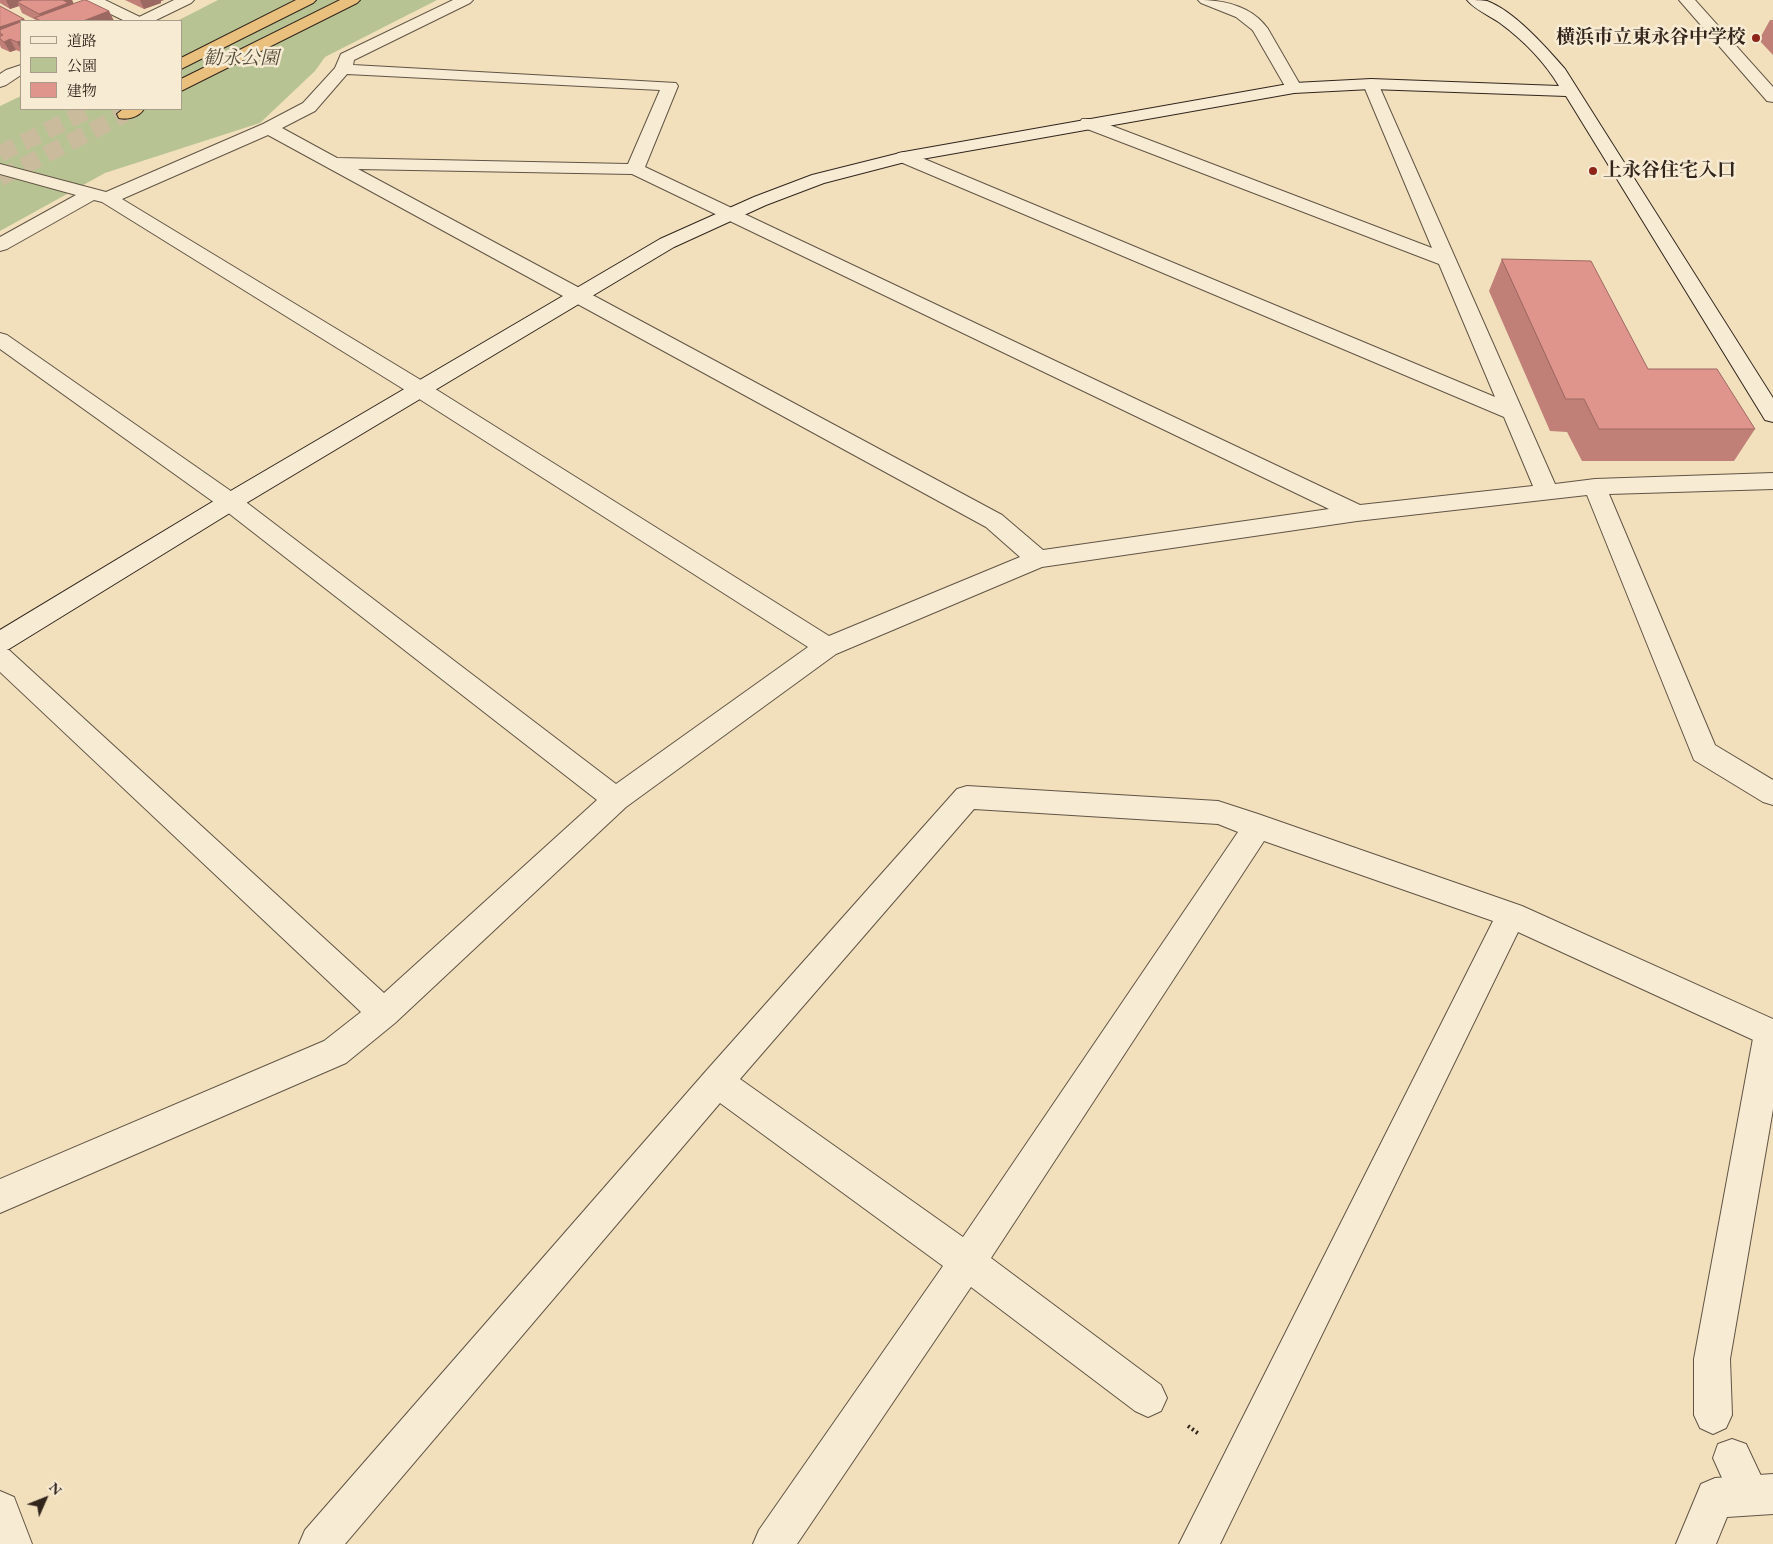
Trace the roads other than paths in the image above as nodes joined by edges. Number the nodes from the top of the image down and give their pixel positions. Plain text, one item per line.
1 (93, 0) edge
2 (186, 0) edge
3 (308, 0) edge
4 (352, 0) edge
5 (1206, 0) edge
6 (1476, 0) edge
7 (1687, 0) edge
8 (457, 1) edge
9 (135, 20) edge
10 (144, 20) edge
11 (182, 63) edge
12 (343, 69) junction
13 (1371, 84) junction
14 (182, 85) edge
15 (1294, 88) junction
16 (1570, 91) junction
17 (1773, 97) edge
18 (1088, 123) junction
19 (269, 128) junction
20 (904, 157) junction
21 (331, 163) junction
22 (0, 169) edge
23 (635, 169) junction
24 (99, 196) junction
25 (728, 214) junction
26 (0, 245) edge
27 (1447, 260) junction
28 (578, 296) junction
29 (0, 339) edge
30 (421, 390) junction
31 (1514, 413) junction
32 (1773, 415) edge
33 (1773, 481) edge
34 (1595, 487) junction
35 (1547, 492) junction
36 (230, 502) junction
37 (1356, 513) junction
38 (1038, 559) junction
39 (0, 642) edge
40 (827, 646) junction
41 (0, 656) edge
42 (1773, 794) edge
43 (616, 799) junction
44 (1258, 826) junction
45 (1511, 915) junction
46 (384, 1013) junction
47 (1772, 1034) edge
48 (717, 1082) junction
49 (0, 1196) edge
50 (967, 1262) junction
51 (1148, 1398) road end
52 (1713, 1415) dead end
53 (1732, 1458) dead end
54 (1762, 1494) edge
55 (0, 1511) edge
56 (12, 1544) edge
57 (319, 1544) edge
58 (773, 1544) edge
59 (1199, 1544) edge
60 (1696, 1544) edge

1 - 9 street
2 - 10 street
3 - 11 highway
4 - 14 highway
5 - 15 street
6 - 16 street
7 - 17 street
8 - 12 street
12 - 19 street
12 - 23 street
13 - 15 street
13 - 16 street
13 - 27 street
15 - 18 street
16 - 32 street
18 - 20 street
18 - 27 street
19 - 21 street
19 - 24 street
20 - 25 street
20 - 31 street
21 - 23 street
21 - 28 street
22 - 24 street
23 - 25 street
24 - 26 street
24 - 30 street
25 - 28 street
25 - 37 street
27 - 31 street
28 - 30 street
28 - 38 street
29 - 36 street
30 - 36 street
30 - 40 street
31 - 35 street
33 - 34 street
34 - 35 street
34 - 42 street
35 - 37 street
36 - 39 street
36 - 43 street
37 - 38 street
38 - 40 street
40 - 43 street
41 - 46 street
43 - 46 street
44 - 45 street
44 - 48 street
44 - 50 street
45 - 47 street
45 - 59 street
46 - 49 street
47 - 52 street
48 - 50 street
48 - 57 street
50 - 51 street
50 - 58 street
53 - 54 street
54 - 60 street
55 - 56 street

